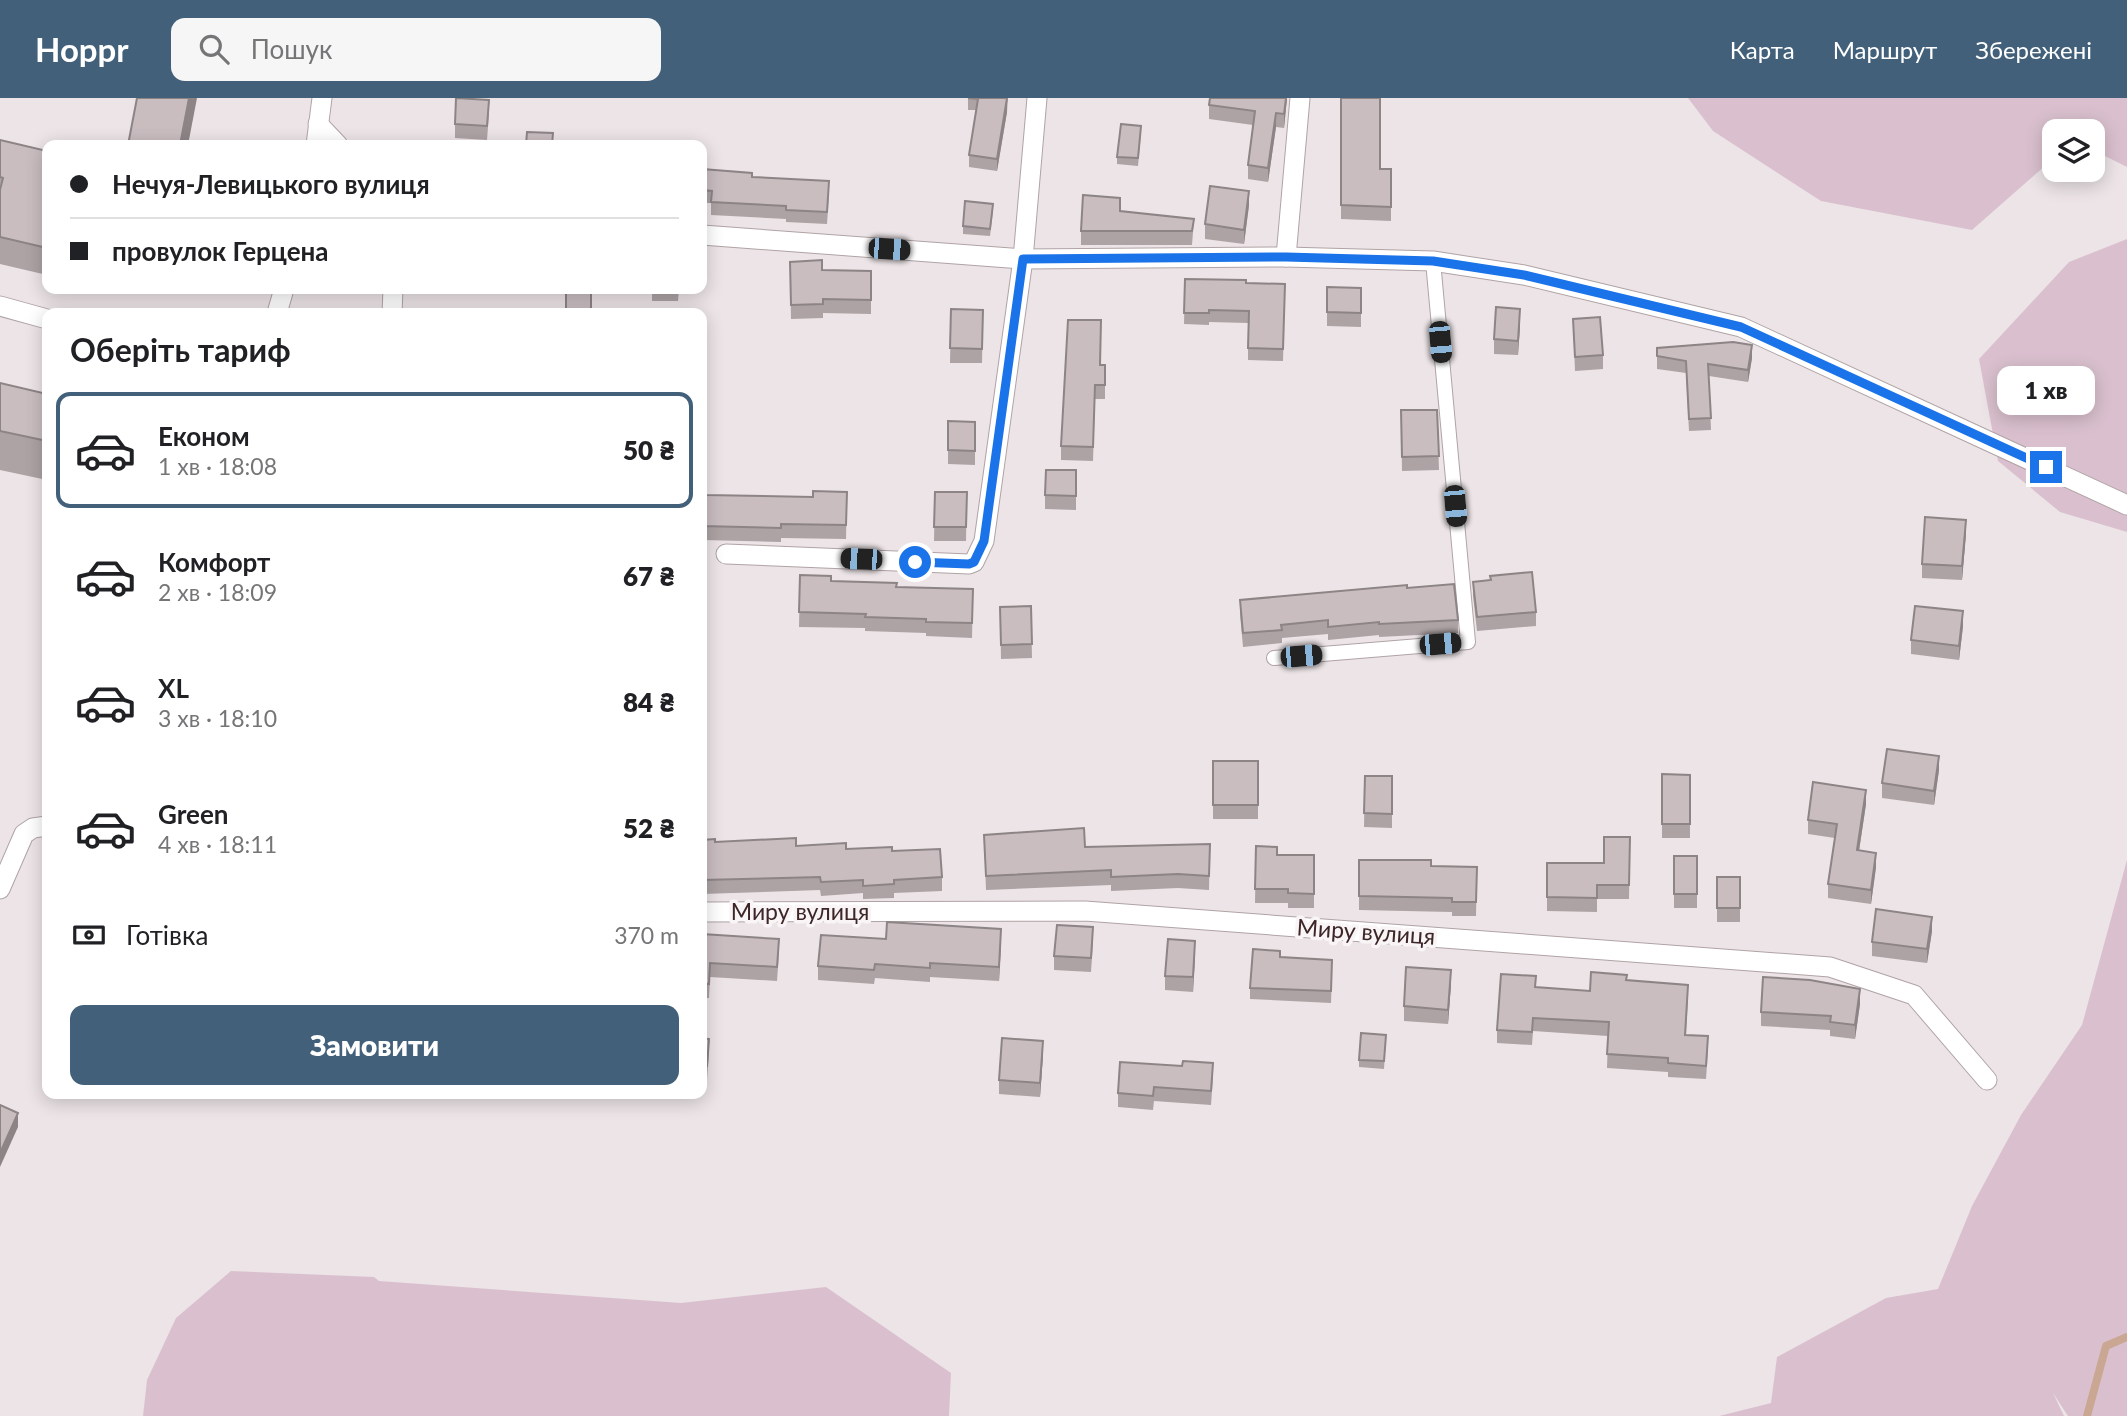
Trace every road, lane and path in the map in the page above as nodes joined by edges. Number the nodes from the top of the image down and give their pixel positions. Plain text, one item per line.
1 (322, 98) edge
2 (1037, 98) edge
3 (1300, 98) edge
4 (318, 124) junction
5 (316, 140) edge
6 (333, 140) edge
7 (707, 235) edge
8 (1286, 257) junction
9 (1023, 259) junction
10 (1433, 261) junction
11 (0, 306) edge
12 (42, 318) edge
13 (2127, 505) edge
14 (726, 554) dead end
15 (1274, 658) dead end
16 (42, 827) edge
17 (0, 889) edge
18 (707, 912) edge
19 (1987, 1080) dead end

1 - 4 street
2 - 9 street
3 - 8 street
4 - 5 street
4 - 6 street
7 - 9 street
8 - 9 street
8 - 10 street
9 - 14 street
10 - 13 street
10 - 15 lane
11 - 12 street
16 - 17 street
18 - 19 street, Миру вулиця

